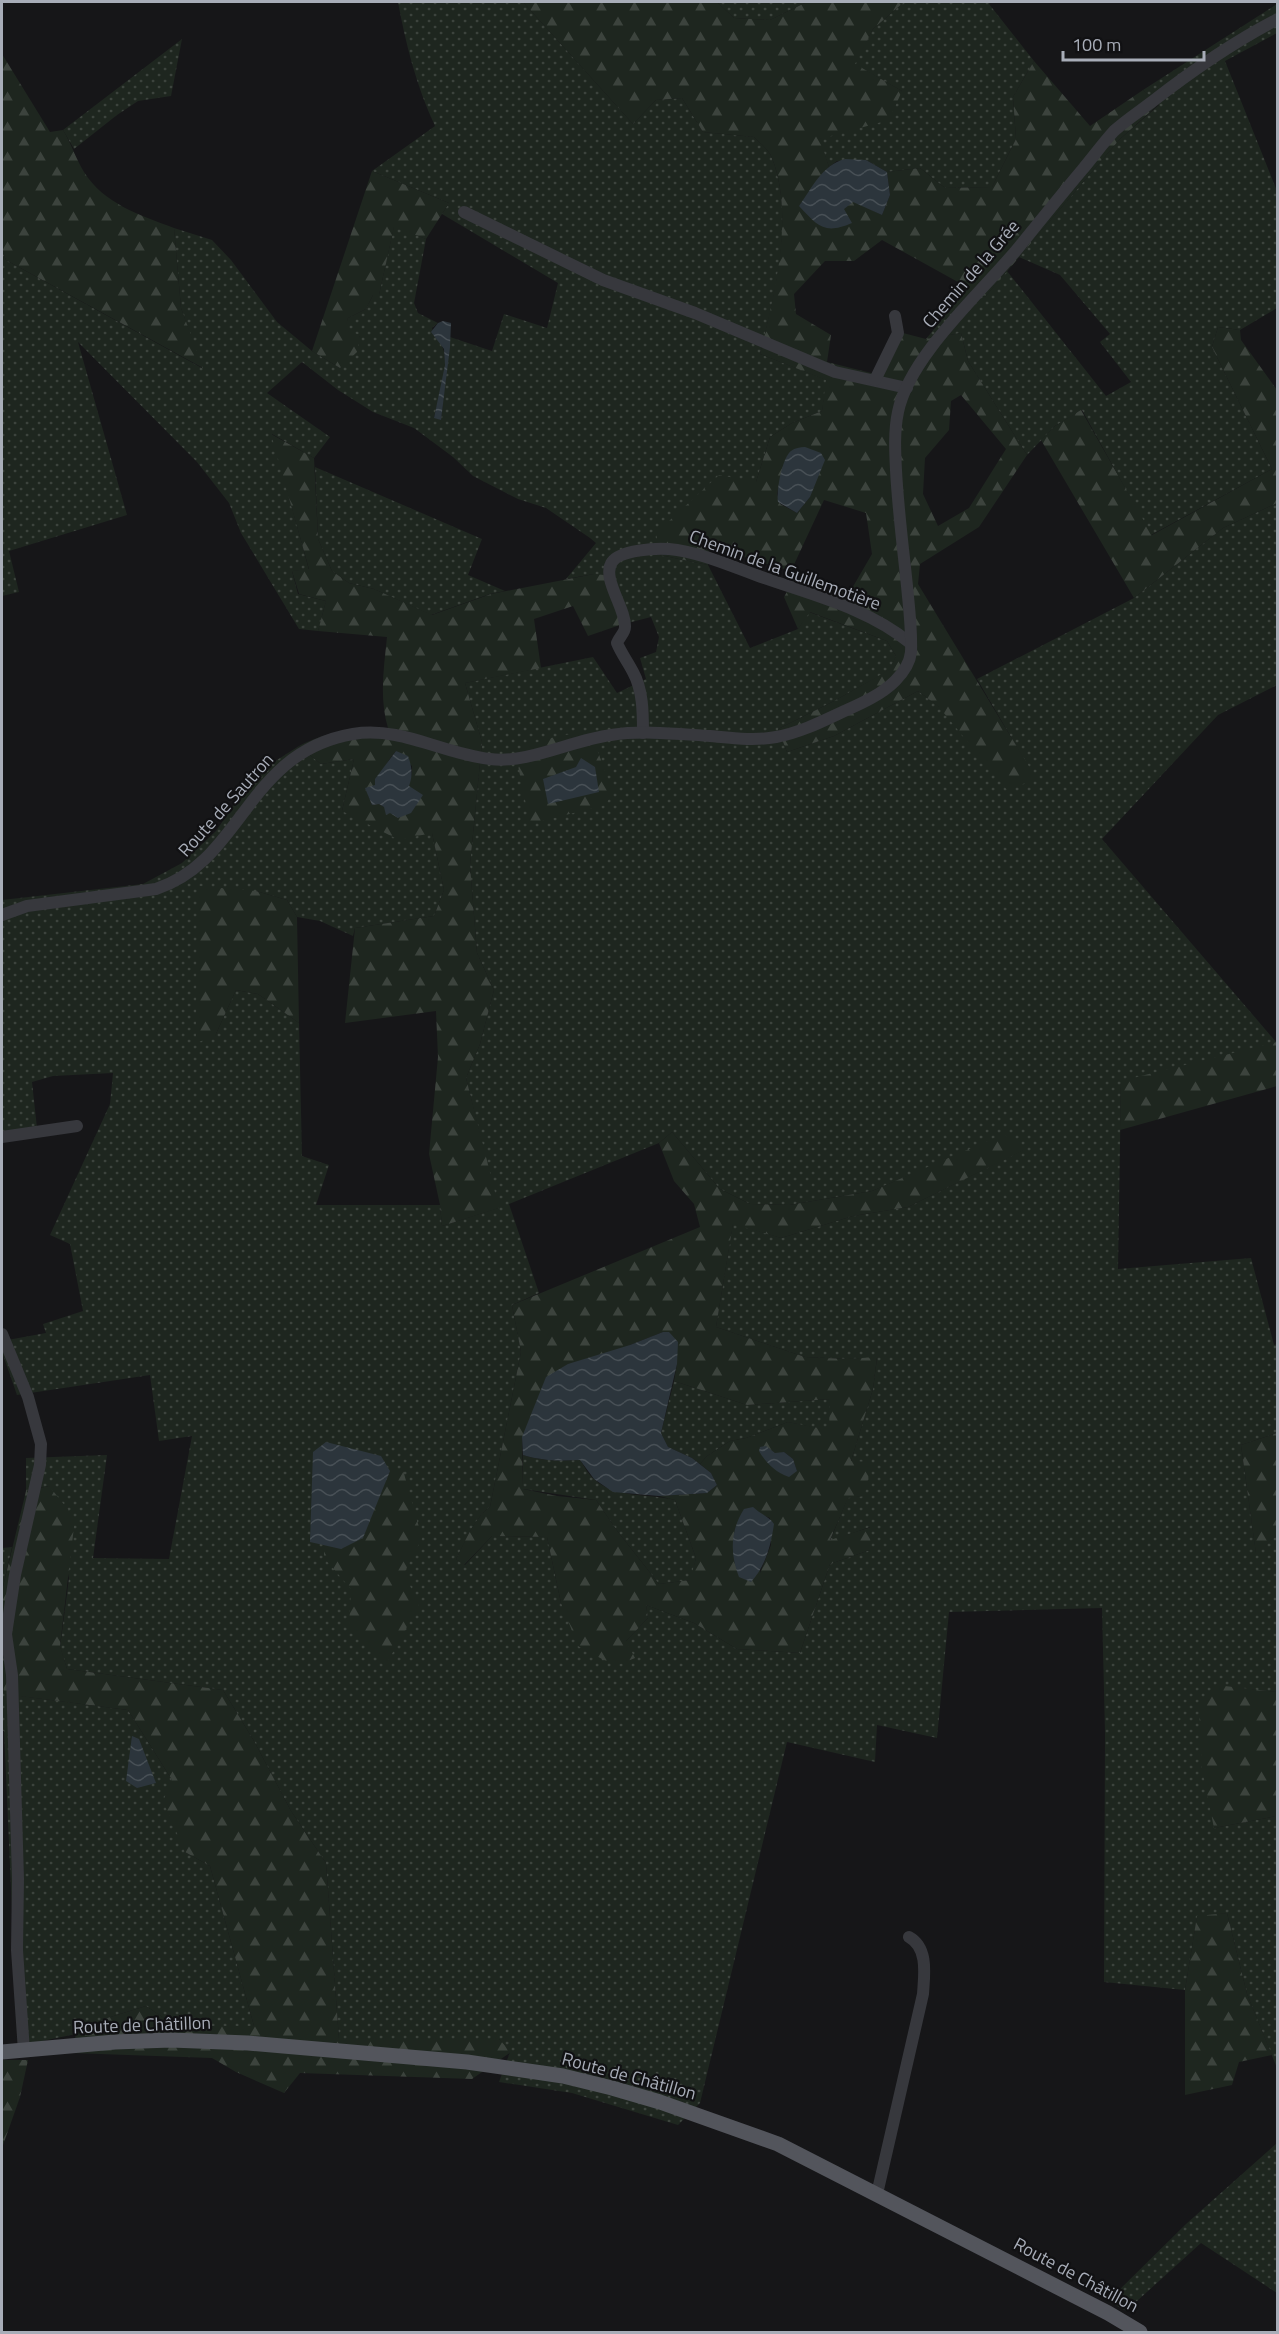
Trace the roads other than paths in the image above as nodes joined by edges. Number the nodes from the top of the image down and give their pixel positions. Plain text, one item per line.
1 (1278, 19) edge
2 (464, 212) dead end
3 (895, 316) dead end
4 (875, 380) junction
5 (907, 388) junction
6 (910, 643) junction
7 (910, 656) joint
8 (643, 733) junction
9 (2, 915) edge
10 (77, 1126) dead end
11 (2, 1137) edge
12 (2, 1334) edge
13 (909, 1937) dead end
14 (24, 2050) junction
15 (2, 2052) edge
16 (878, 2194) junction
17 (1140, 2332) edge

1 - 5 street, Chemin de la Grée
2 - 4 street
3 - 4 street
4 - 5 street
5 - 6 street, Chemin de la Grée
6 - 7 street, Chemin de la Grée
6 - 8 street, Chemin de la Guillemotière
7 - 8 street, Route de Sautron
8 - 9 street, Route de Sautron
10 - 11 street
12 - 14 street
13 - 16 street
14 - 15 main road, Route de Châtillon
14 - 16 main road, Route de Châtillon
16 - 17 main road, Route de Châtillon

